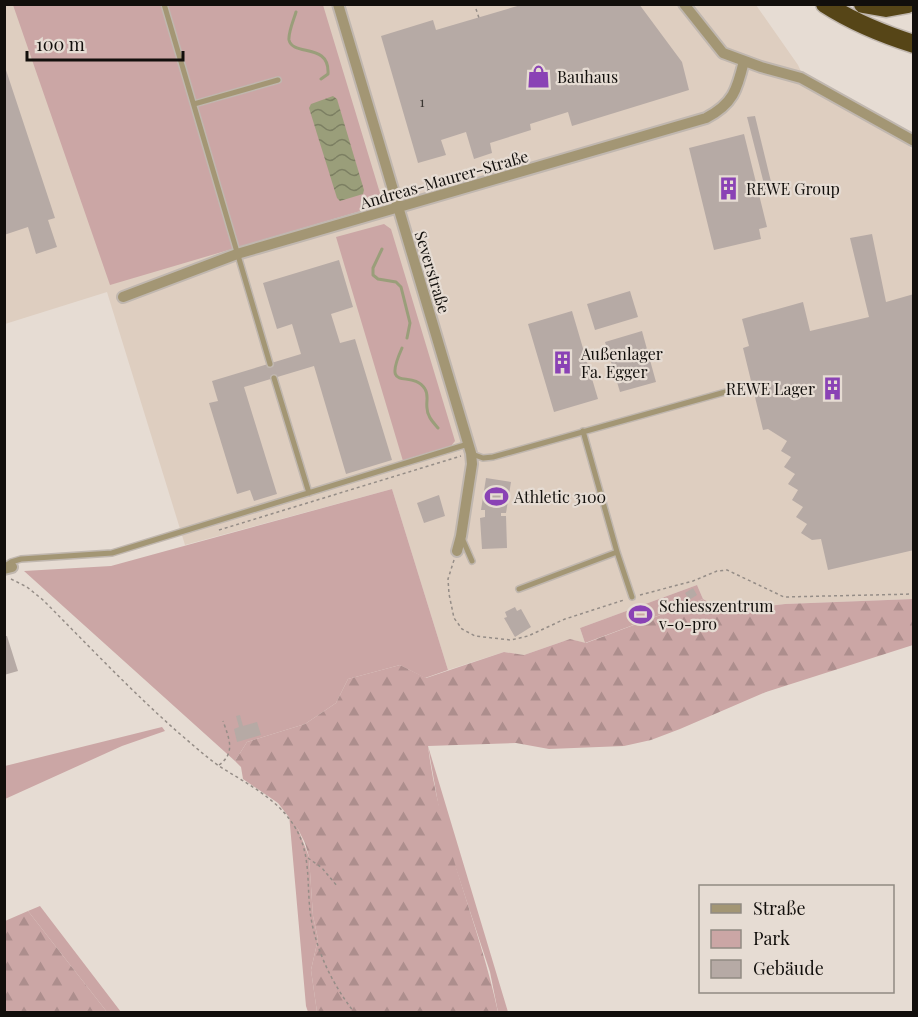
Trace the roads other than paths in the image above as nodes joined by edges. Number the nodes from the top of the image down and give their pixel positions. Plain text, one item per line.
1 (164, 4) edge
2 (338, 4) edge
3 (684, 4) edge
4 (825, 4) edge
5 (863, 4) edge
6 (908, 4) edge
7 (914, 44) edge
8 (744, 61) junction
9 (278, 80) dead end
10 (194, 104) junction
11 (914, 141) edge
12 (398, 209) junction
13 (237, 254) junction
14 (123, 297) dead end
15 (270, 364) dead end
16 (274, 378) dead end
17 (729, 391) dead end
18 (583, 431) junction
19 (469, 449) junction
20 (309, 493) junction
21 (461, 536) junction
22 (457, 551) road end
23 (617, 552) junction
24 (472, 561) dead end
25 (7, 567) edge
26 (519, 590) dead end
27 (632, 597) road end

1 - 10 lane
2 - 12 street, Severstraße
3 - 8 street
4 - 7 highway
5 - 6 highway
8 - 11 street
8 - 12 street, Andreas-Maurer-Straße
9 - 10 lane
10 - 13 lane
12 - 13 street, Andreas-Maurer-Straße
12 - 19 street, Severstraße
13 - 14 street, Andreas-Maurer-Straße
13 - 15 lane
16 - 20 lane
17 - 18 lane
18 - 19 lane
18 - 23 lane
19 - 20 lane
19 - 21 street, Severstraße
20 - 25 lane
21 - 22 street, Severstraße
21 - 24 lane
23 - 26 lane
23 - 27 lane

